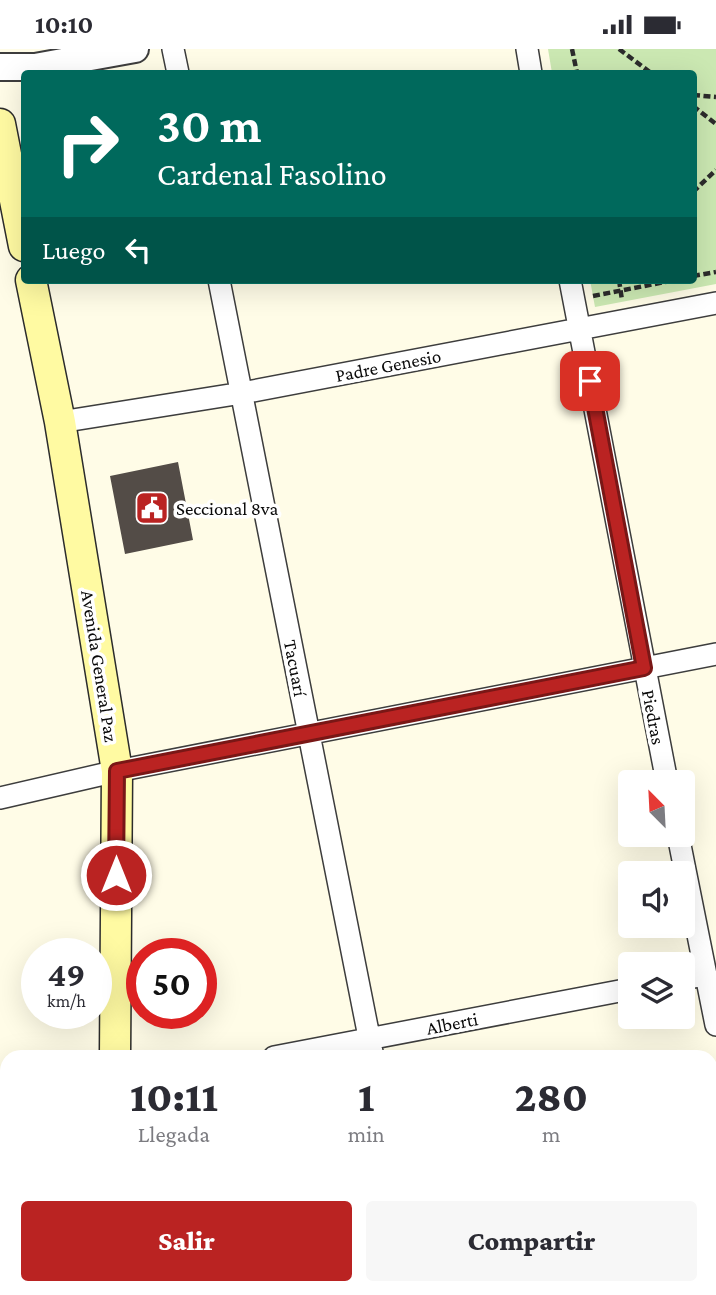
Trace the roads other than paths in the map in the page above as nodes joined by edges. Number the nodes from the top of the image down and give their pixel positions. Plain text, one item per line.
1 (135, 49) edge
2 (173, 49) edge
3 (527, 49) edge
4 (0, 67) edge
5 (177, 70) edge
6 (530, 70) edge
7 (0, 124) edge
8 (21, 231) edge
9 (32, 284) edge
10 (220, 284) edge
11 (572, 290) edge
12 (716, 303) edge
13 (580, 328) junction
14 (242, 393) junction
15 (60, 422) junction
16 (716, 654) edge
17 (644, 668) junction
18 (309, 733) junction
19 (665, 770) edge
20 (117, 771) junction
21 (0, 798) edge
22 (680, 847) edge
23 (706, 975) junction
24 (695, 977) edge
25 (618, 992) edge
26 (716, 1025) edge
27 (371, 1048) edge
28 (115, 1050) edge
29 (349, 1050) edge

1 - 4 street
2 - 5 street
3 - 6 street
7 - 8 main road
9 - 15 main road, Avenida General Paz
10 - 14 street, Tacuarí
11 - 13 street, Piedras
12 - 13 street, Padre Genesio
13 - 14 street, Padre Genesio
13 - 17 street, Piedras
14 - 15 street, Padre Genesio
14 - 18 street, Tacuarí
15 - 20 main road, Avenida General Paz
16 - 17 street
17 - 18 street
17 - 19 street, Piedras
18 - 20 street
18 - 27 street, Tacuarí
20 - 21 street
20 - 28 main road, Avenida General Paz
22 - 23 street
23 - 24 street
23 - 26 street
25 - 27 street, Alberti
27 - 29 street, Alberti

